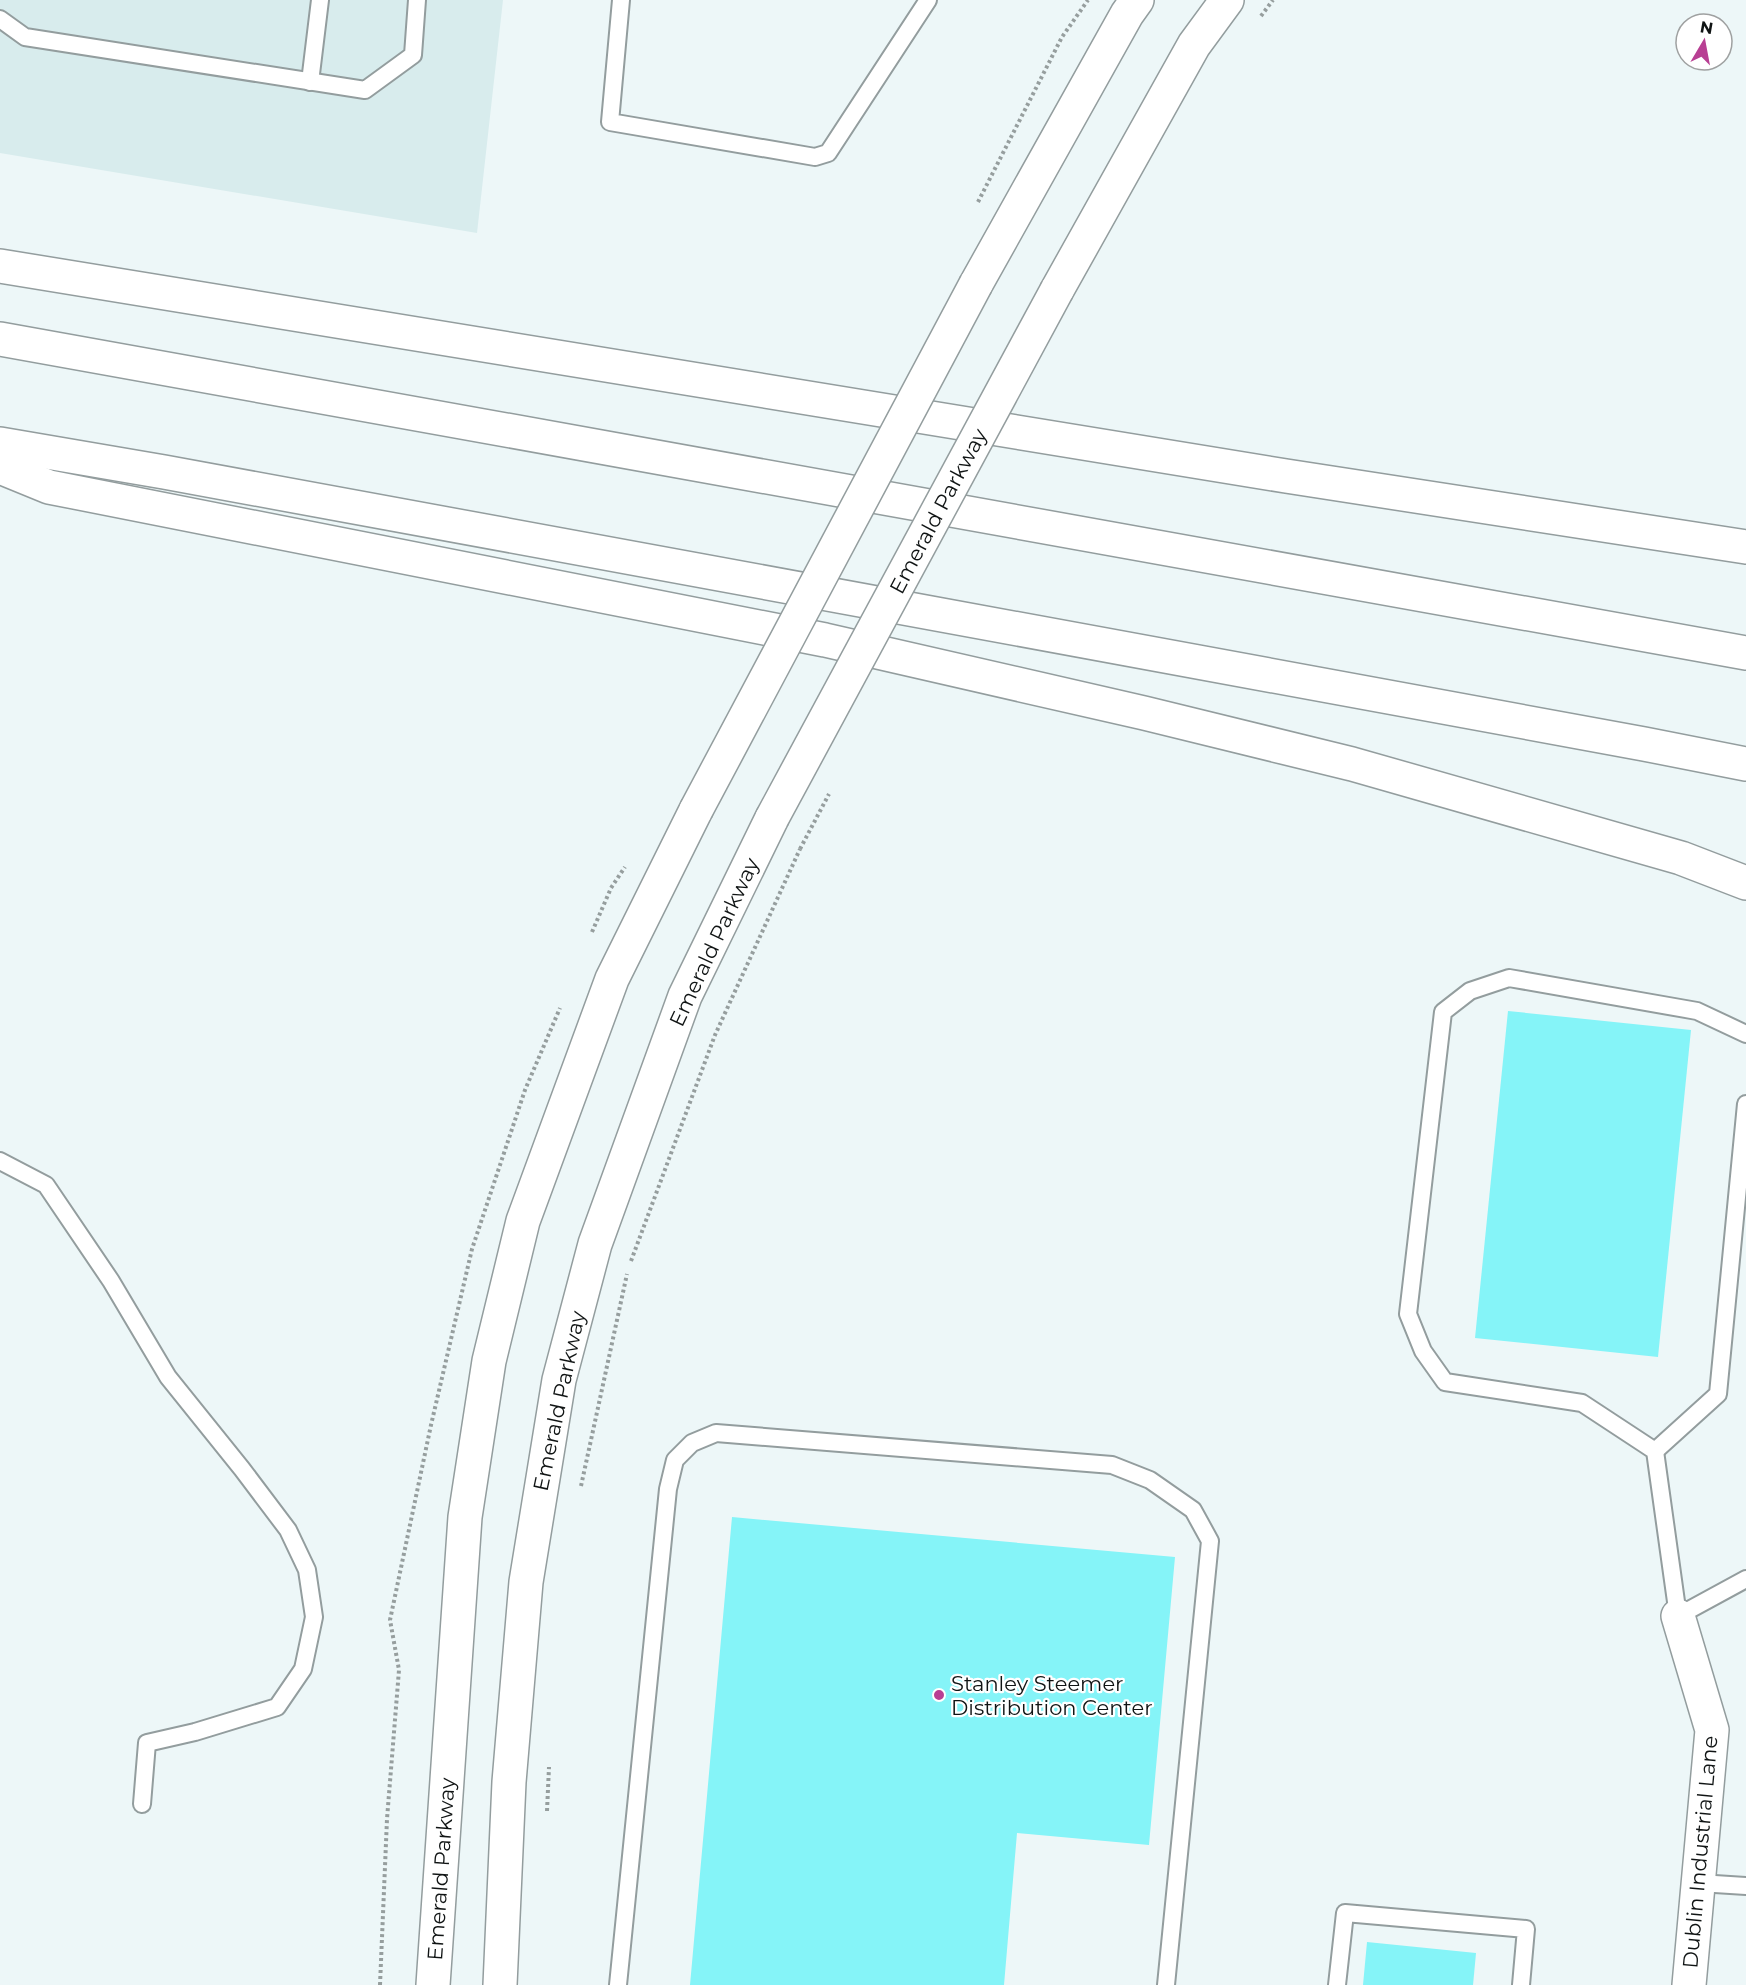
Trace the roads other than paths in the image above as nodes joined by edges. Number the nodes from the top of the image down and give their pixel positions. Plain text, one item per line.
1 (320, 0) edge
2 (417, 0) edge
3 (621, 0) edge
4 (928, 0) edge
5 (1137, 0) edge
6 (1227, 0) edge
7 (0, 19) edge
8 (310, 82) junction
9 (0, 266) edge
10 (0, 339) edge
11 (0, 444) edge
12 (0, 467) edge
13 (1746, 547) edge
14 (1746, 653) edge
15 (1746, 764) edge
16 (1746, 883) edge
17 (1746, 1034) edge
18 (1746, 1104) edge
19 (0, 1161) edge
20 (1655, 1451) junction
21 (1746, 1579) edge
22 (1678, 1616) junction
23 (142, 1804) dead end
24 (1698, 1882) junction
25 (1746, 1886) edge
26 (433, 1985) edge
27 (500, 1985) edge
28 (618, 1985) edge
29 (1166, 1985) edge
30 (1337, 1985) edge
31 (1521, 1985) edge
32 (1689, 1985) edge

1 - 8 lane
2 - 8 lane
3 - 4 lane
5 - 26 main road, Emerald Parkway, bridge
6 - 27 main road, Emerald Parkway, bridge
7 - 8 lane
9 - 13 main road
10 - 14 main road
11 - 15 main road
12 - 16 main road
17 - 20 lane
18 - 20 lane
19 - 23 lane
20 - 22 lane
21 - 22 lane
22 - 24 main road, Dublin Industrial Lane
24 - 25 lane
24 - 32 main road, Dublin Industrial Lane
28 - 29 lane
30 - 31 lane

